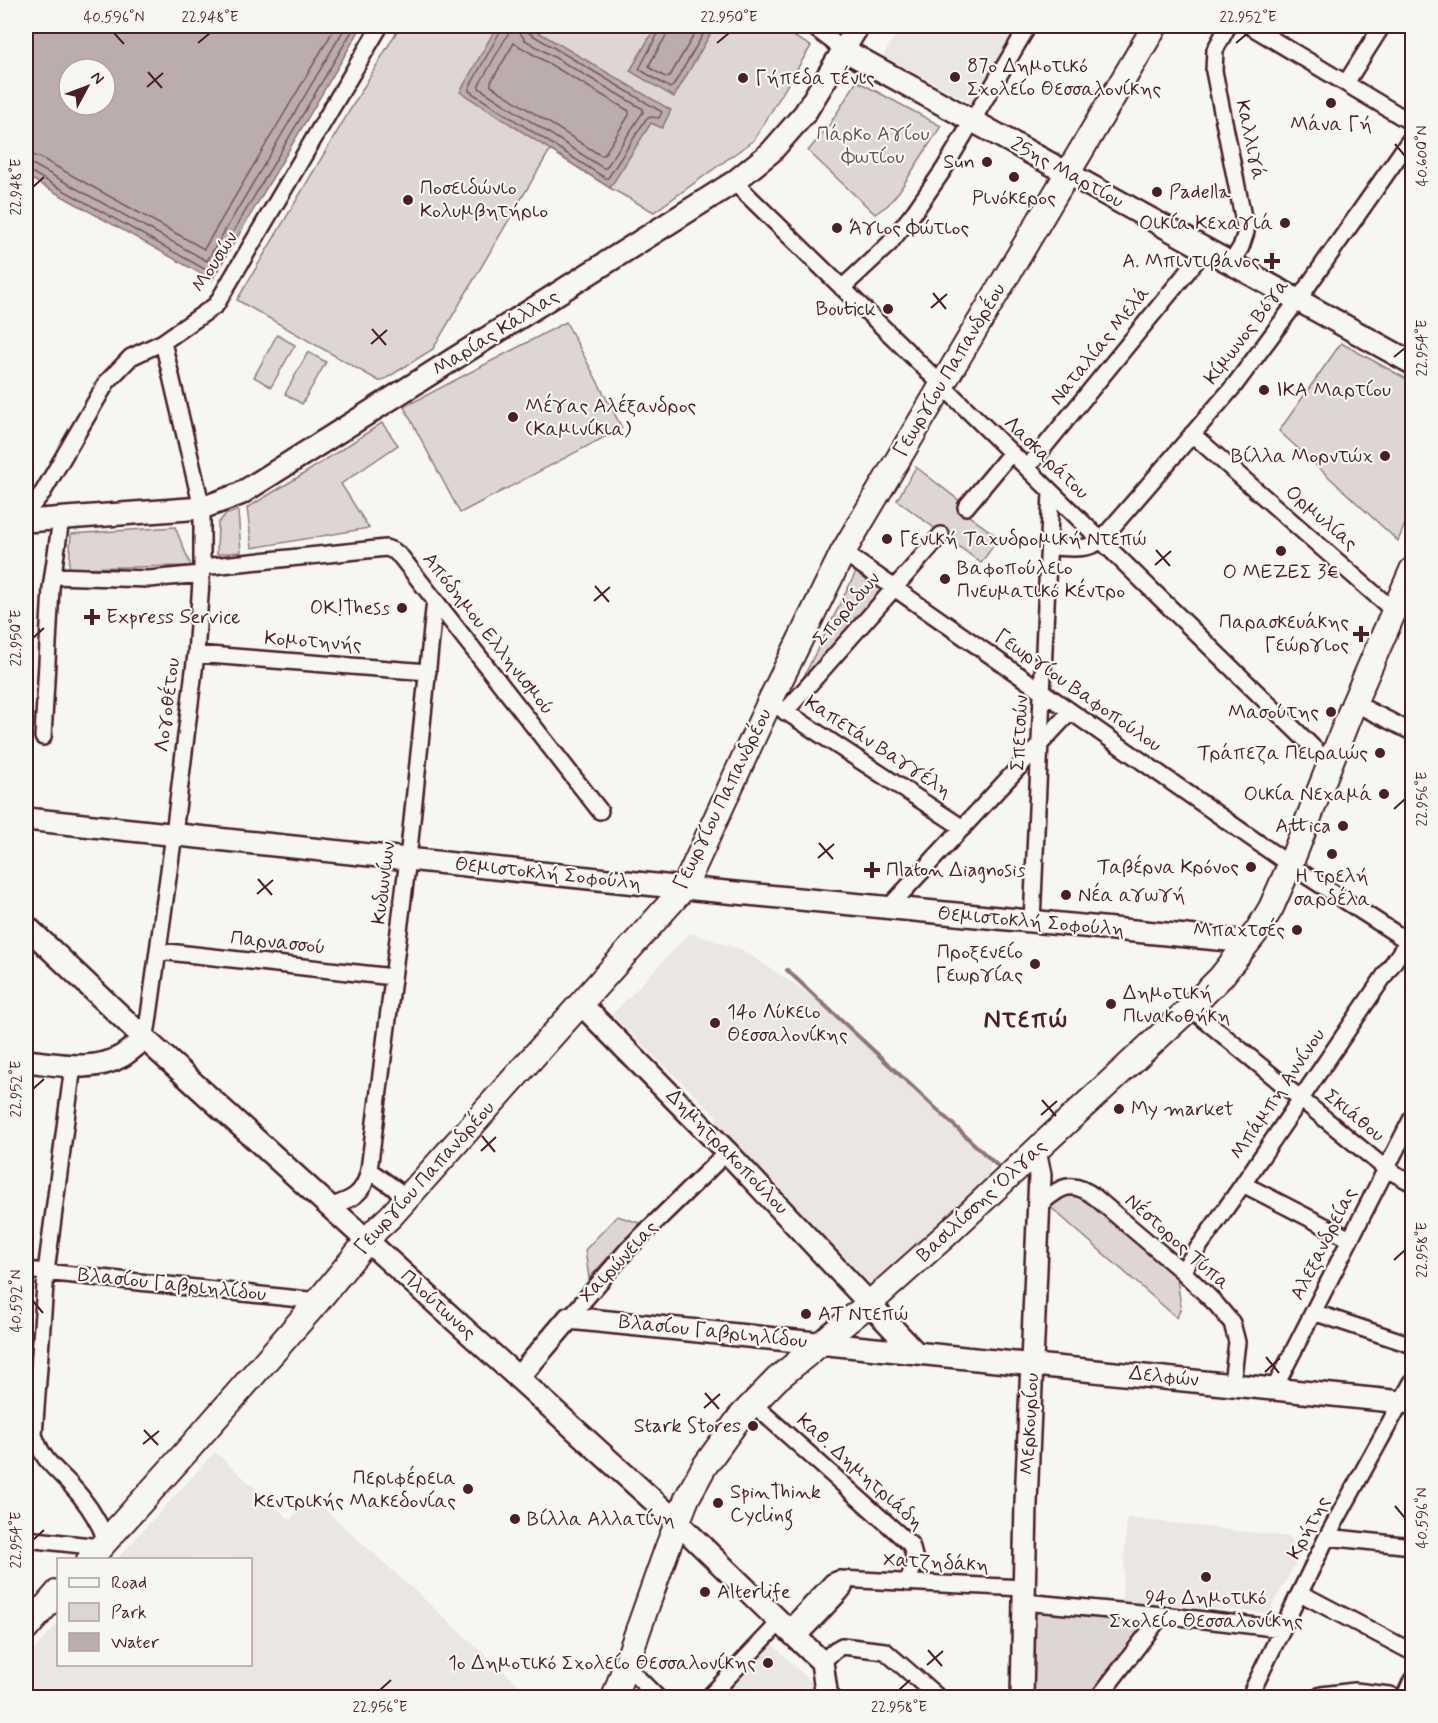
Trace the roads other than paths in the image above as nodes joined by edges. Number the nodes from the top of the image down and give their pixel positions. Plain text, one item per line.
1 (380, 26) edge
2 (802, 26) edge
3 (858, 26) edge
4 (1028, 26) edge
5 (1155, 26) edge
6 (1228, 26) edge
7 (1250, 26) edge
8 (1382, 26) edge
9 (816, 29) edge
10 (844, 50) junction
11 (1346, 83) junction
12 (972, 121) junction
13 (1413, 123) edge
14 (1413, 137) edge
15 (1067, 173) junction
16 (734, 182) junction
17 (1206, 249) junction
18 (1231, 263) junction
19 (842, 288) junction
20 (1298, 300) junction
21 (163, 342) junction
22 (1413, 363) edge
23 (941, 384) junction
24 (1192, 434) junction
25 (1011, 453) junction
26 (1027, 468) junction
27 (1051, 492) junction
28 (966, 507) dead end
29 (201, 508) junction
30 (26, 513) edge
31 (61, 519) junction
32 (26, 521) edge
33 (941, 535) dead end
34 (1101, 540) junction
35 (1049, 547) junction
36 (843, 552) junction
37 (202, 570) junction
38 (54, 576) junction
39 (1411, 580) edge
40 (894, 588) junction
41 (435, 600) junction
42 (1394, 611) junction
43 (196, 654) junction
44 (428, 672) junction
45 (1042, 692) junction
46 (1354, 703) junction
47 (777, 707) junction
48 (1070, 712) junction
49 (1413, 732) edge
50 (43, 737) dead end
51 (1040, 744) junction
52 (1330, 764) junction
53 (600, 812) dead end
54 (26, 819) edge
55 (963, 828) junction
56 (174, 834) junction
57 (408, 859) junction
58 (1290, 865) junction
59 (684, 888) junction
60 (888, 908) junction
61 (1032, 922) junction
62 (26, 926) edge
63 (1249, 942) junction
64 (1411, 942) edge
65 (159, 951) junction
66 (393, 977) junction
67 (581, 1004) junction
68 (1190, 1008) junction
69 (145, 1039) junction
70 (26, 1061) edge
71 (73, 1066) junction
72 (1300, 1099) junction
73 (1413, 1118) edge
74 (1035, 1151) junction
75 (727, 1152) junction
76 (1386, 1169) junction
77 (369, 1170) junction
78 (1413, 1183) edge
79 (1243, 1184) junction
80 (407, 1197) junction
81 (1038, 1206) junction
82 (329, 1207) junction
83 (1350, 1239) junction
84 (368, 1241) junction
85 (26, 1269) edge
86 (1182, 1271) junction
87 (46, 1272) junction
88 (318, 1300) junction
89 (870, 1303) junction
90 (1312, 1312) junction
91 (569, 1318) junction
92 (821, 1343) junction
93 (1413, 1345) edge
94 (915, 1352) junction
95 (1032, 1364) junction
96 (518, 1378) junction
97 (1413, 1382) edge
98 (1232, 1384) junction
99 (1274, 1389) junction
100 (1407, 1402) edge
101 (752, 1403) junction
102 (30, 1421) edge
103 (677, 1522) junction
104 (1327, 1537) junction
105 (26, 1539) edge
106 (1413, 1546) edge
107 (98, 1549) edge
108 (908, 1582) junction
109 (57, 1593) edge
110 (1300, 1593) junction
111 (1024, 1595) junction
112 (1162, 1615) junction
113 (26, 1629) edge
114 (1282, 1629) junction
115 (788, 1630) junction
116 (1413, 1652) edge
117 (822, 1662) junction
118 (625, 1665) junction
119 (1413, 1680) edge
120 (614, 1698) edge
121 (658, 1698) edge
122 (708, 1698) edge
123 (827, 1698) edge
124 (939, 1698) edge
125 (1022, 1698) edge
126 (1098, 1698) edge
127 (1252, 1698) edge
128 (1322, 1698) edge
129 (1389, 1698) edge
130 (1404, 1698) edge

1 - 21 street, Μουσών
2 - 9 street, 25ης Μαρτίου
3 - 10 main road, Μαρίας Κάλλας
4 - 12 street
5 - 15 main road, Γεωργίου Παπανδρέου
6 - 18 street, Καλλιγά
7 - 11 street
8 - 11 street
9 - 10 street, 25ης Μαρτίου
10 - 12 main road, 25ης Μαρτίου
10 - 16 main road, Μαρίας Κάλλας
11 - 13 street
12 - 15 main road, 25ης Μαρτίου
12 - 19 street
14 - 20 street, Κίμωνος Βόγα
15 - 17 main road, 25ης Μαρτίου
15 - 23 main road, Γεωργίου Παπανδρέου
16 - 19 street, Λασκαράτου
16 - 29 main road, Μαρίας Κάλλας
17 - 18 main road, 25ης Μαρτίου
17 - 26 street, Ναταλίας Μελά
18 - 20 main road, 25ης Μαρτίου
19 - 23 street, Λασκαράτου
20 - 22 main road, 25ης Μαρτίου
20 - 24 street, Κίμωνος Βόγα
21 - 29 street, Λογοθέτου
21 - 30 street, Μουσών
23 - 25 street, Λασκαράτου
23 - 36 main road, Γεωργίου Παπανδρέου
24 - 34 street, Κίμωνος Βόγα
24 - 42 street, Ορμυλίας
25 - 26 street, Λασκαράτου
25 - 28 street
26 - 27 street, Λασκαράτου
27 - 34 street, Λασκαράτου
27 - 35 street, Σπετσών
29 - 31 main road, Μαρίας Κάλλας
29 - 37 street, Λογοθέτου
31 - 32 main road, Μαρίας Κάλλας
31 - 38 street
33 - 40 street, Σποράδων
34 - 35 street
34 - 52 street, Λασκαράτου
35 - 45 street, Σπετσών
36 - 40 street, Γεωργίου Βαφοπούλου
36 - 47 main road, Γεωργίου Παπανδρέου
37 - 38 street, Απόδημου Ελληνισμού
37 - 41 street, Απόδημου Ελληνισμού
37 - 43 street, Λογοθέτου
38 - 50 street
39 - 42 main road, Βασιλίσσης Όλγας
40 - 45 street, Γεωργίου Βαφοπούλου
40 - 47 street, Σποράδων
41 - 44 street, Κυδωνίων
41 - 53 street, Απόδημου Ελληνισμού
42 - 46 main road, Βασιλίσσης Όλγας
43 - 44 street, Κομοτηνής
43 - 56 street, Λογοθέτου
44 - 57 street, Κυδωνίων
45 - 48 street, Γεωργίου Βαφοπούλου
45 - 51 street, Σπετσών
46 - 49 street
46 - 52 main road, Βασιλίσσης Όλγας
47 - 55 street, Καπετάν Βαγγέλη
47 - 59 main road, Γεωργίου Παπανδρέου
48 - 51 street
48 - 58 street, Γεωργίου Βαφοπούλου
51 - 55 street
51 - 61 street, Σπετσών
52 - 58 main road, Βασιλίσσης Όλγας
54 - 56 main road, Θεμιστοκλή Σοφούλη
55 - 60 street
56 - 57 main road, Θεμιστοκλή Σοφούλη
56 - 65 street, Λογοθέτου
57 - 59 main road, Θεμιστοκλή Σοφούλη
57 - 66 street, Κυδωνίων
58 - 63 main road, Βασιλίσσης Όλγας
58 - 64 street, Γεωργίου Βαφοπούλου
59 - 60 main road, Θεμιστοκλή Σοφούλη
59 - 67 main road, Γεωργίου Παπανδρέου
60 - 61 main road, Θεμιστοκλή Σοφούλη
61 - 63 main road, Θεμιστοκλή Σοφούλη
62 - 69 main road, Πλούτωνος
63 - 68 main road, Βασιλίσσης Όλγας
64 - 72 street, Μπάμπη Αννίνου
65 - 66 street, Παρνασσού
65 - 69 street, Λογοθέτου
66 - 77 street, Κυδωνίων
67 - 75 main road, Δημητρακοπούλου
67 - 80 main road, Γεωργίου Παπανδρέου
68 - 72 street, Σκιάθου
68 - 74 main road, Βασιλίσσης Όλγας
69 - 71 main road
69 - 82 main road, Πλούτωνος
70 - 71 main road
71 - 87 street
72 - 76 street, Σκιάθου
72 - 79 street, Μπάμπη Αννίνου
73 - 76 street, Αλεξανδρείας
74 - 81 main road, Μερκουρίου
74 - 89 main road, Βασιλίσσης Όλγας
75 - 89 main road, Δημητρακοπούλου
75 - 91 street, Χαιρώνειας
76 - 78 street, Σκιάθου
76 - 83 street, Αλεξανδρείας
77 - 80 street
77 - 82 street, Κυδωνίων
79 - 83 street
79 - 86 street, Μπάμπη Αννίνου
80 - 84 main road, Γεωργίου Παπανδρέου
81 - 86 street, Νέστορος Τύπα
81 - 95 main road, Μερκουρίου
82 - 84 main road, Πλούτωνος
83 - 90 street, Αλεξανδρείας
84 - 88 main road, Γεωργίου Παπανδρέου
84 - 96 main road, Πλούτωνος
85 - 87 street, Βλασίου Γαβριηλίδου
86 - 98 street, Νέστορος Τύπα
87 - 88 street, Βλασίου Γαβριηλίδου
87 - 102 street
88 - 107 main road, Γεωργίου Παπανδρέου
89 - 92 main road, Βασιλίσσης Όλγας
89 - 94 main road
90 - 93 street
90 - 99 street, Αλεξανδρείας
91 - 92 main road, Βλασίου Γαβριηλίδου
91 - 96 main road, Χαιρώνειας
92 - 94 main road, Δελφών
92 - 101 main road, Βασιλίσσης Όλγας
94 - 95 main road, Δελφών
95 - 98 main road, Δελφών
95 - 111 main road, Μερκουρίου
96 - 103 main road, Πλούτωνος
97 - 100 street, Κρήτης
98 - 99 main road, Δελφών
99 - 100 main road, Δελφών
100 - 104 street, Κρήτης
101 - 103 main road, Βασιλίσσης Όλγας
101 - 108 street, Καθ. Δημητριάδη
102 - 107 street
103 - 115 main road, Πλούτωνος
103 - 118 main road, Βασιλίσσης Όλγας
104 - 106 street
104 - 110 street, Κρήτης
105 - 107 street
108 - 111 street, Χατζηδάκη
108 - 115 street, Χατζηδάκη
109 - 113 main road
110 - 114 street, Κρήτης
110 - 116 street
111 - 112 street, Χατζηδάκη
111 - 125 main road, Μερκουρίου
112 - 114 street, Χατζηδάκη
112 - 126 street
114 - 127 street, Κρήτης
115 - 117 main road, Πλούτωνος
115 - 122 street, Χατζηδάκη
117 - 123 main road
117 - 124 street
118 - 120 main road, Βασιλίσσης Όλγας
118 - 121 street
119 - 130 street
128 - 129 main road

